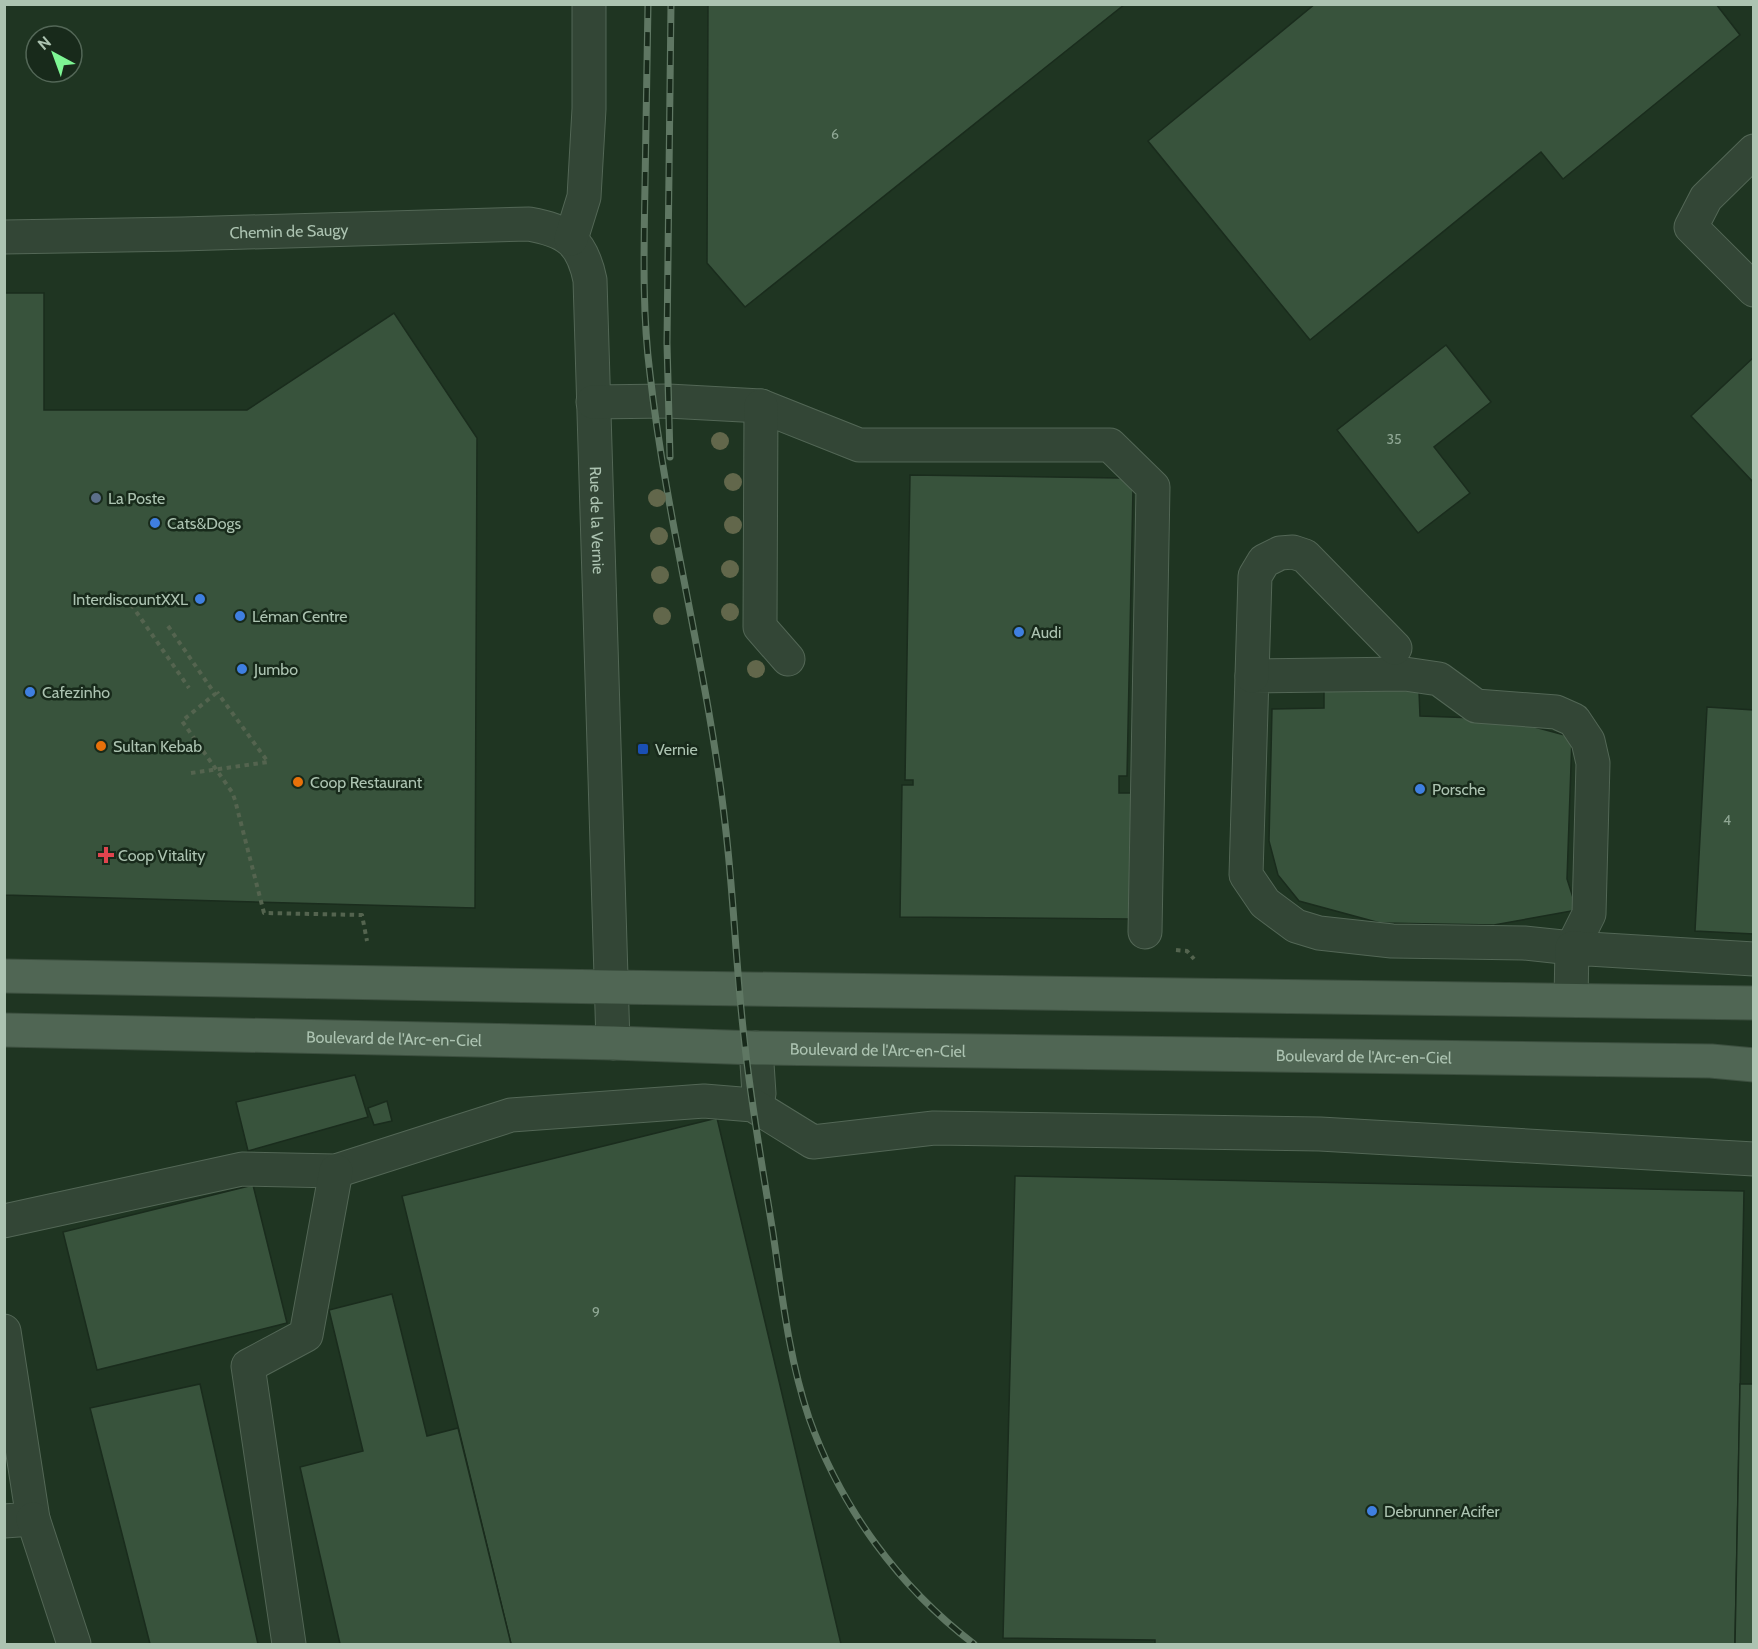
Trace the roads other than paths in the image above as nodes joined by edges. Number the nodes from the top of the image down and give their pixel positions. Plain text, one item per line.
1 (588, 4) edge
2 (1754, 151) edge
3 (4, 237) edge
4 (571, 238) junction
5 (1754, 290) edge
6 (593, 402) junction
7 (761, 406) junction
8 (1395, 648) dead end
9 (788, 659) dead end
10 (1252, 676) junction
11 (1145, 932) dead end
12 (1572, 948) junction
13 (1754, 959) edge
14 (4, 976) edge
15 (610, 987) junction
16 (1571, 999) junction
17 (1754, 1003) edge
18 (4, 1030) edge
19 (613, 1043) junction
20 (756, 1048) junction
21 (1754, 1065) edge
22 (753, 1105) junction
23 (1754, 1160) edge
24 (336, 1171) junction
25 (4, 1221) edge
26 (4, 1331) edge
27 (19, 1520) edge
28 (75, 1644) edge
29 (289, 1644) edge

1 - 4 street
2 - 5 street
3 - 4 street, Chemin de Saugy
4 - 6 street, Rue de la Vernie
6 - 7 street
6 - 15 street, Rue de la Vernie
7 - 9 street
7 - 11 street
8 - 10 street
10 - 12 street
10 - 12 street
12 - 13 street
12 - 16 street
14 - 15 main road
15 - 16 main road
15 - 19 street, Rue de la Vernie
16 - 17 main road
18 - 19 main road, Boulevard de l'Arc-en-Ciel
19 - 20 main road, Boulevard de l'Arc-en-Ciel
20 - 21 main road, Boulevard de l'Arc-en-Ciel
20 - 22 street
22 - 23 street
22 - 24 street
24 - 25 street
24 - 29 street
26 - 27 street
27 - 28 street

